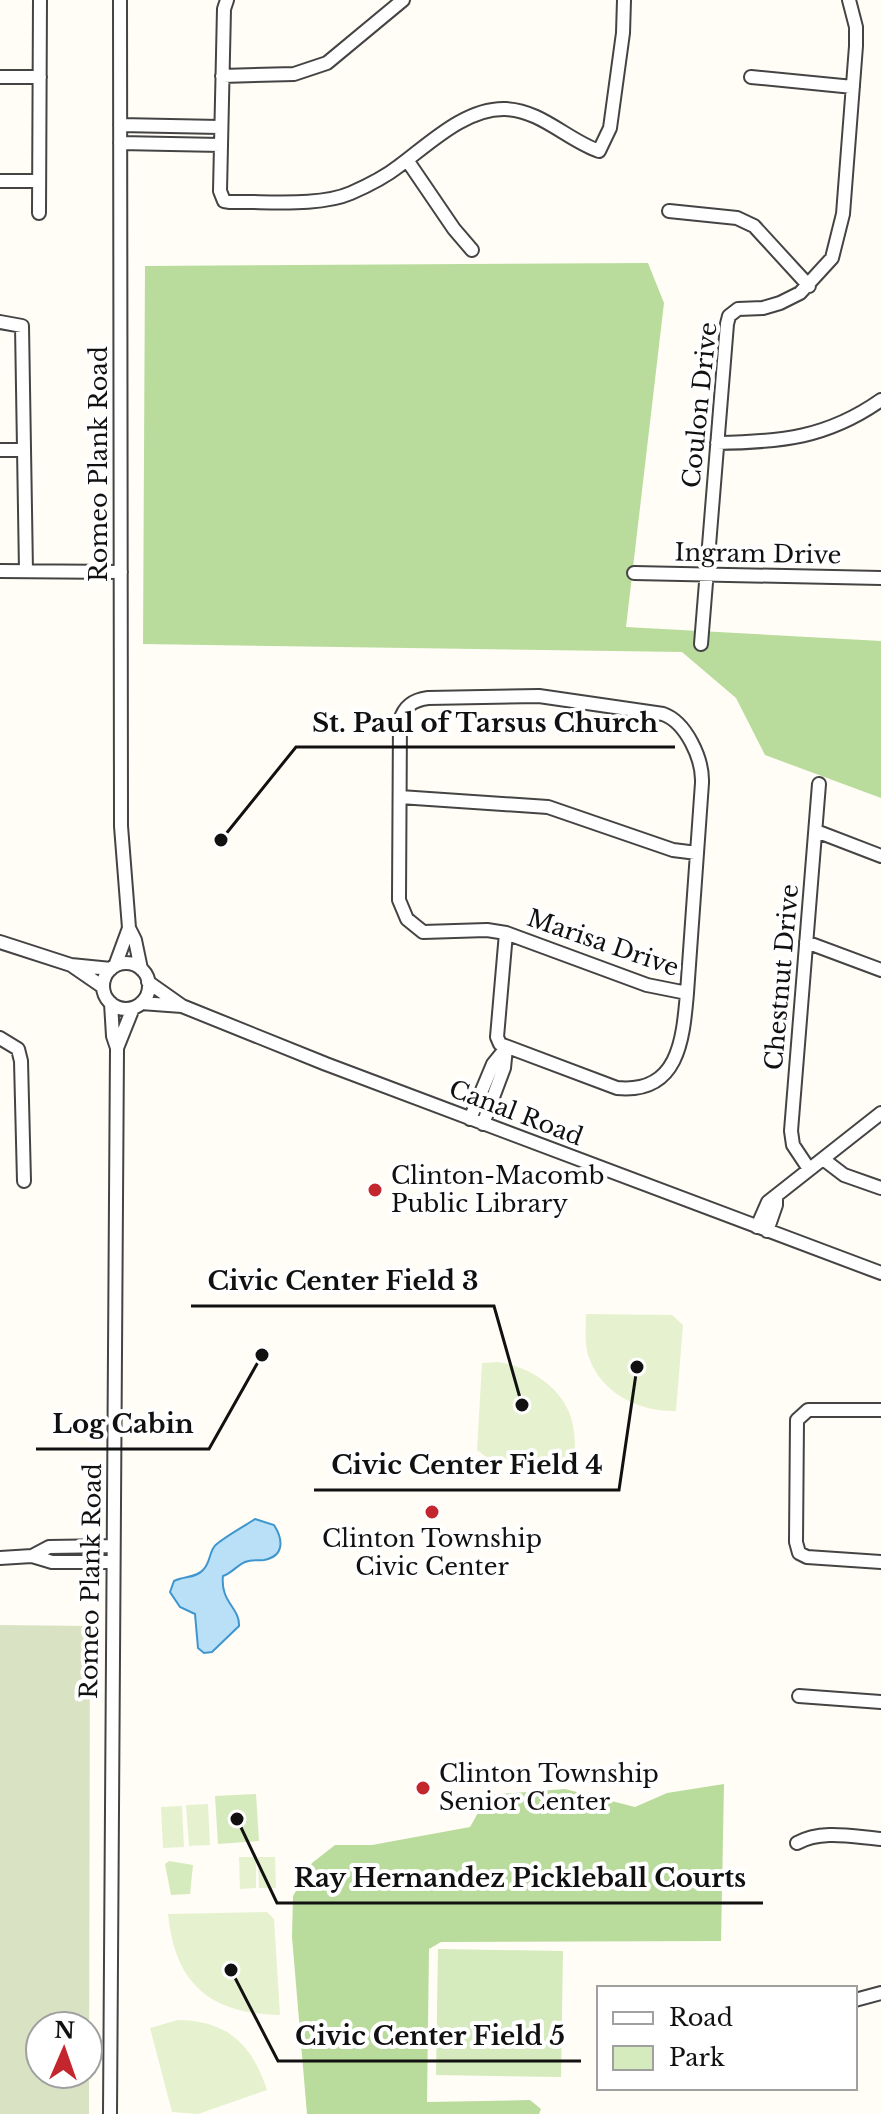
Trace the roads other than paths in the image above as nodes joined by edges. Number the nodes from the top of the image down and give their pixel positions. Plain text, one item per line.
1 (40, 0) edge
2 (120, 0) edge
3 (227, 0) edge
4 (403, 0) edge
5 (624, 0) edge
6 (849, 0) edge
7 (222, 76) junction
8 (0, 77) edge
9 (40, 77) junction
10 (751, 77) dead end
11 (853, 87) junction
12 (120, 125) junction
13 (220, 127) junction
14 (120, 143) junction
15 (221, 145) junction
16 (407, 160) junction
17 (0, 181) edge
18 (38, 181) junction
19 (669, 211) dead end
20 (39, 213) dead end
21 (472, 250) dead end
22 (809, 286) junction
23 (0, 322) edge
24 (881, 400) edge
25 (717, 443) junction
26 (0, 450) edge
27 (23, 450) junction
28 (0, 571) edge
29 (26, 571) junction
30 (121, 572) junction
31 (634, 573) dead end
32 (704, 575) junction
33 (881, 578) edge
34 (701, 644) dead end
35 (819, 784) dead end
36 (400, 797) junction
37 (816, 831) junction
38 (697, 853) junction
39 (881, 856) edge
40 (129, 928) junction
41 (506, 933) junction
42 (0, 942) edge
43 (806, 942) junction
44 (71, 965) junction
45 (113, 967) junction
46 (141, 969) junction
47 (881, 970) edge
48 (148, 982) junction
49 (103, 987) junction
50 (687, 993) junction
51 (111, 1003) junction
52 (137, 1006) junction
53 (182, 1006) junction
54 (0, 1038) edge
55 (117, 1048) junction
56 (506, 1048) junction
57 (881, 1113) edge
58 (476, 1121) junction
59 (823, 1159) junction
60 (809, 1169) junction
61 (24, 1181) dead end
62 (881, 1188) edge
63 (762, 1229) junction
64 (881, 1273) edge
65 (881, 1410) edge
66 (113, 1546) junction
67 (32, 1556) junction
68 (0, 1558) edge
69 (113, 1562) junction
70 (881, 1562) edge
71 (799, 1696) dead end
72 (881, 1702) edge
73 (881, 1839) edge
74 (797, 1843) dead end
75 (881, 1993) edge
76 (857, 1999) edge
77 (110, 2114) edge

1 - 9 street
2 - 12 street, Romeo Plank Road
3 - 7 street
4 - 7 street
5 - 16 street
6 - 11 street, Coulon Drive
7 - 13 street
8 - 9 street
9 - 18 street
10 - 11 street
11 - 22 street, Coulon Drive
12 - 13 street
12 - 14 street, Romeo Plank Road
13 - 15 street
14 - 15 street
14 - 30 street, Romeo Plank Road
15 - 16 street
16 - 21 street
17 - 18 street
18 - 20 street
19 - 22 street
22 - 25 street, Coulon Drive
23 - 27 street
24 - 25 street
25 - 32 street, Coulon Drive
26 - 27 street
27 - 29 street
28 - 29 street
29 - 30 street
30 - 40 street, Romeo Plank Road
31 - 32 street, Ingram Drive
32 - 33 street, Ingram Drive
32 - 34 street, Coulon Drive
35 - 37 street, Chestnut Drive
36 - 38 street
36 - 38 street, Marisa Drive
36 - 41 street, Marisa Drive
37 - 39 street
37 - 43 street, Chestnut Drive
38 - 50 street
40 - 45 street, Romeo Plank Road
40 - 46 street, Romeo Plank Road
41 - 50 street, Marisa Drive
41 - 56 street
42 - 44 street
43 - 47 street
43 - 60 street, Chestnut Drive
44 - 45 street
44 - 49 street
45 - 46 street
45 - 49 street
46 - 48 street
48 - 52 street
48 - 53 street, Canal Road
49 - 51 street
50 - 56 street
51 - 52 street
51 - 55 street, Romeo Plank Road
52 - 53 street, Canal Road
52 - 55 street, Romeo Plank Road
53 - 58 street, Canal Road
54 - 61 street
55 - 66 street, Romeo Plank Road
56 - 58 street
57 - 59 street
58 - 63 street, Canal Road
59 - 60 street
59 - 62 street
60 - 63 street
63 - 64 street, Canal Road
65 - 70 street
66 - 67 street
66 - 69 street, Romeo Plank Road
67 - 68 street
67 - 69 street
69 - 77 street, Romeo Plank Road
71 - 72 street
73 - 74 street
75 - 76 street

